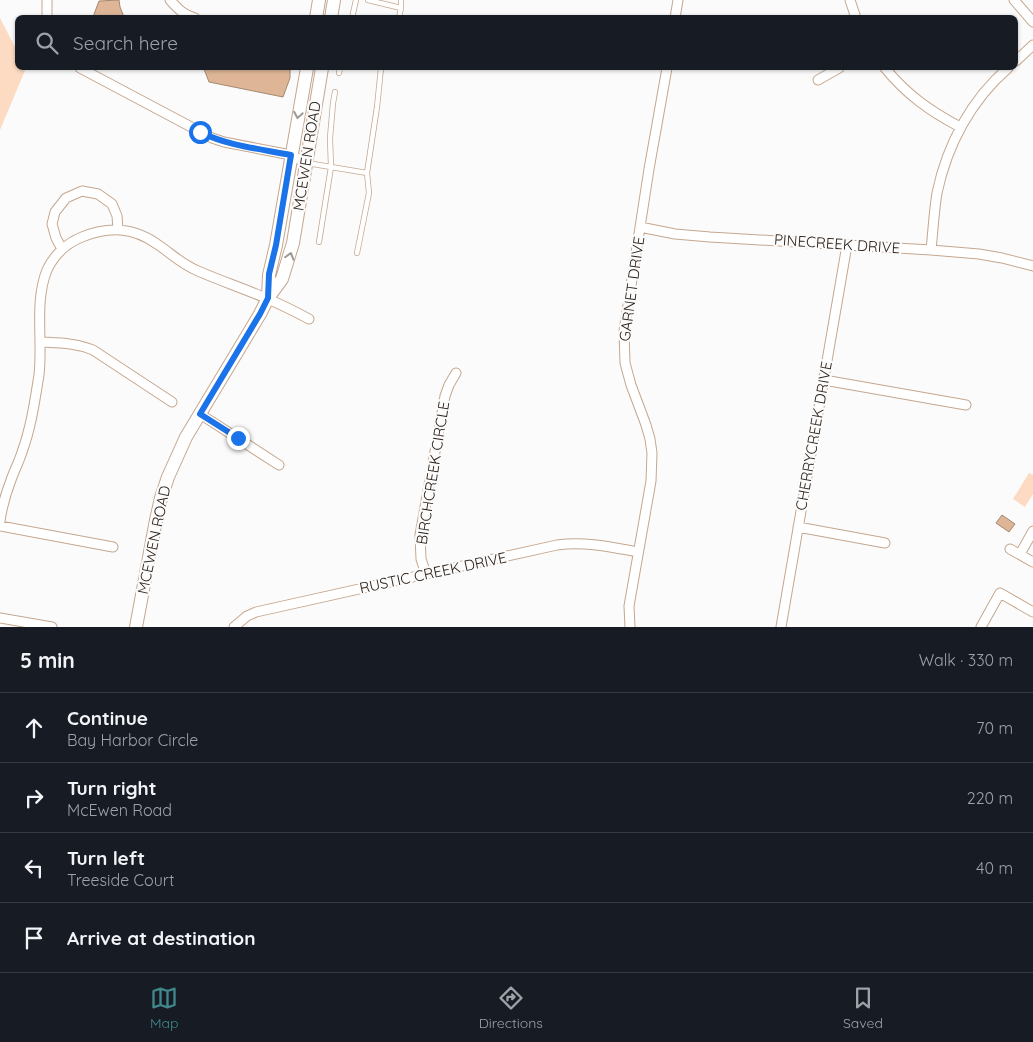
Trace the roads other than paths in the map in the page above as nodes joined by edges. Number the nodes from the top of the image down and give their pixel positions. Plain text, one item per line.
1 (47, 0) edge
2 (170, 0) edge
3 (319, 0) edge
4 (334, 0) edge
5 (356, 0) edge
6 (368, 0) edge
7 (401, 0) edge
8 (678, 0) edge
9 (850, 0) edge
10 (1014, 0) edge
11 (401, 8) junction
12 (47, 15) edge
13 (188, 15) edge
14 (316, 15) edge
15 (332, 15) edge
16 (353, 15) edge
17 (400, 15) edge
18 (676, 15) edge
19 (855, 15) edge
20 (1033, 22) edge
21 (1033, 46) edge
22 (1018, 59) edge
23 (84, 70) edge
24 (307, 70) edge
25 (322, 70) edge
26 (340, 70) edge
27 (381, 70) edge
28 (667, 70) edge
29 (836, 70) edge
30 (888, 70) edge
31 (1006, 70) edge
32 (339, 73) dead end
33 (818, 80) dead end
34 (335, 92) dead end
35 (960, 127) junction
36 (291, 155) junction
37 (306, 163) junction
38 (331, 167) junction
39 (367, 173) junction
40 (640, 227) junction
41 (118, 229) junction
42 (319, 242) dead end
43 (848, 245) junction
44 (62, 249) junction
45 (931, 250) junction
46 (356, 253) dead end
47 (1033, 266) edge
48 (268, 298) junction
49 (309, 319) dead end
50 (41, 342) junction
51 (456, 373) dead end
52 (824, 380) junction
53 (172, 402) dead end
54 (966, 406) dead end
55 (200, 414) junction
56 (279, 465) dead end
57 (0, 521) edge
58 (0, 526) edge
59 (798, 527) junction
60 (1033, 531) edge
61 (885, 543) dead end
62 (113, 547) dead end
63 (1010, 549) dead end
64 (638, 552) junction
65 (1020, 554) junction
66 (1033, 562) edge
67 (426, 574) junction
68 (1033, 612) edge
69 (0, 618) edge
70 (52, 627) edge
71 (136, 627) edge
72 (234, 627) edge
73 (630, 627) edge
74 (781, 627) edge
75 (981, 627) edge

1 - 12 street
2 - 13 street
3 - 14 street
4 - 15 street
5 - 16 lane
6 - 11 lane
7 - 11 lane
8 - 18 street
9 - 19 street
10 - 20 street
11 - 17 lane
21 - 22 street
23 - 36 street
24 -> 36 street, MCEWEN ROAD
25 - 37 street, MCEWEN ROAD
26 - 32 lane
27 - 39 lane
28 - 40 street, GARNET DRIVE
29 - 33 street
30 - 35 street
31 - 35 street
34 - 38 lane
35 - 45 street
36 - 37 street
36 - 48 street, MCEWEN ROAD
37 - 38 lane
48 -> 37 street, MCEWEN ROAD
38 - 39 lane
38 - 42 lane
39 - 46 lane
40 - 43 street, PINECREEK DRIVE
40 - 64 street, GARNET DRIVE
41 - 44 street
41 - 44 street
41 - 48 street
43 - 45 street, PINECREEK DRIVE
43 - 52 street, CHERRYCREEK DRIVE
44 - 50 street
45 - 47 street, PINECREEK DRIVE
48 - 49 street
48 - 55 street, MCEWEN ROAD
50 - 53 street
50 - 57 street
51 - 67 street, BIRCHCREEK CIRCLE
52 - 54 street
52 - 59 street, CHERRYCREEK DRIVE
55 - 56 street
55 - 71 street, MCEWEN ROAD
58 - 62 street
59 - 61 street
59 - 74 street, CHERRYCREEK DRIVE
60 - 65 street
63 - 65 street
64 - 67 street, RUSTIC CREEK DRIVE
64 - 73 street, GARNET DRIVE
65 - 66 street
67 - 72 street, RUSTIC CREEK DRIVE
68 - 75 street
69 - 70 street

